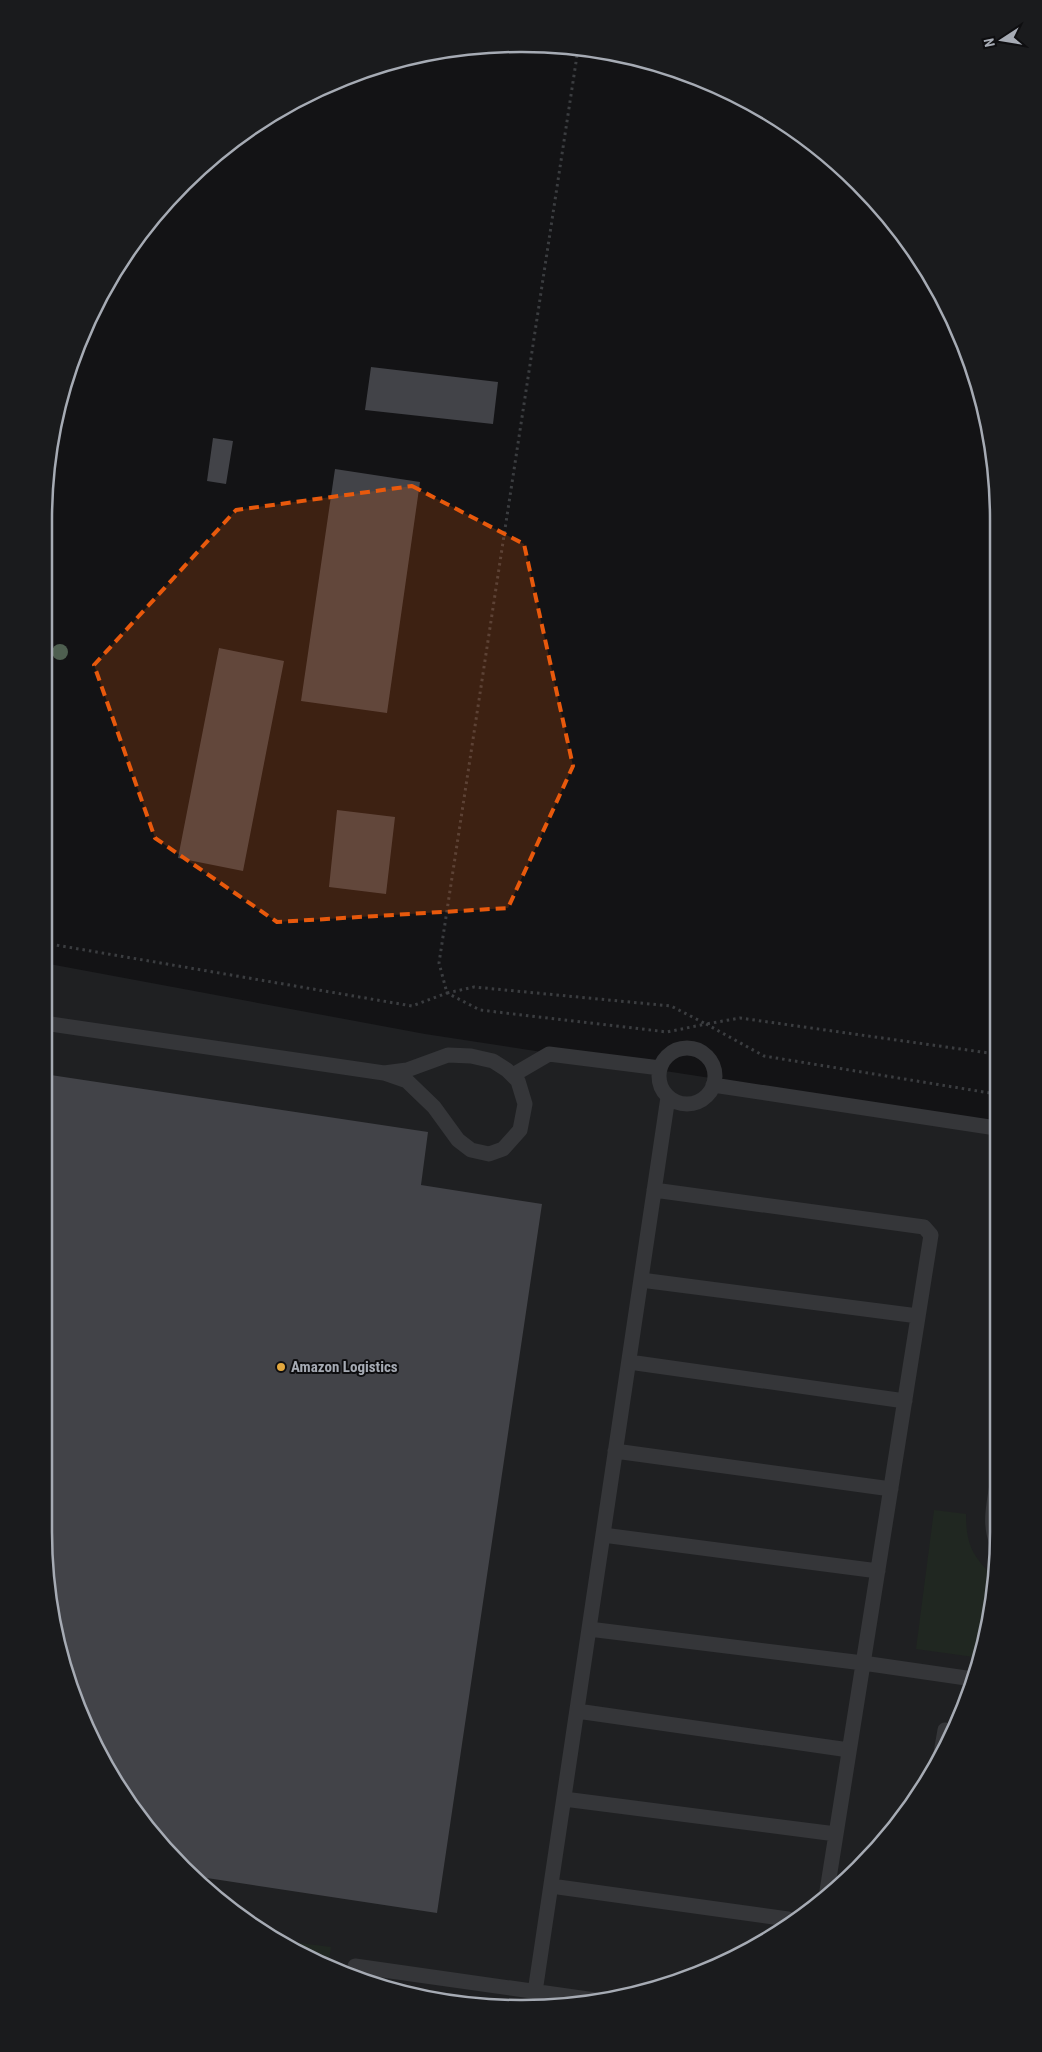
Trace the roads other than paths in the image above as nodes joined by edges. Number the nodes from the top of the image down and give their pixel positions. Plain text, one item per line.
1 (52, 1024) edge
2 (660, 1068) junction
3 (384, 1073) junction
4 (513, 1075) junction
5 (713, 1085) junction
6 (668, 1097) junction
7 (990, 1127) edge
8 (654, 1190) junction
9 (641, 1280) junction
10 (918, 1316) junction
11 (629, 1362) junction
12 (905, 1401) junction
13 (615, 1451) junction
14 (890, 1490) junction
15 (603, 1535) junction
16 (878, 1572) junction
17 (589, 1629) junction
18 (863, 1663) junction
19 (966, 1678) edge
20 (577, 1710) junction
21 (849, 1750) junction
22 (564, 1799) junction
23 (836, 1834) junction
24 (828, 1885) edge
25 (551, 1886) junction
26 (784, 1919) edge
27 (355, 1966) dead end
28 (535, 1992) junction
29 (568, 1996) edge

1 - 3 lane
2 - 4 lane
2 - 5 lane
2 - 6 lane
3 - 4 lane
3 - 4 lane
5 - 6 lane
5 - 7 lane
6 - 8 lane
8 - 9 lane
8 - 10 lane
9 - 10 lane
9 - 11 lane
10 - 12 lane
11 - 12 lane
11 - 13 lane
12 - 14 lane
13 - 14 lane
13 - 15 lane
14 - 16 lane
15 - 16 lane
15 - 17 lane
16 - 18 lane
17 - 18 lane
17 - 20 lane
18 - 19 lane
18 - 21 lane
20 - 21 lane
20 - 22 lane
21 - 23 lane
22 - 23 lane
22 - 25 lane
23 - 24 lane
25 - 26 lane
25 - 28 lane
27 - 28 lane
28 - 29 lane

